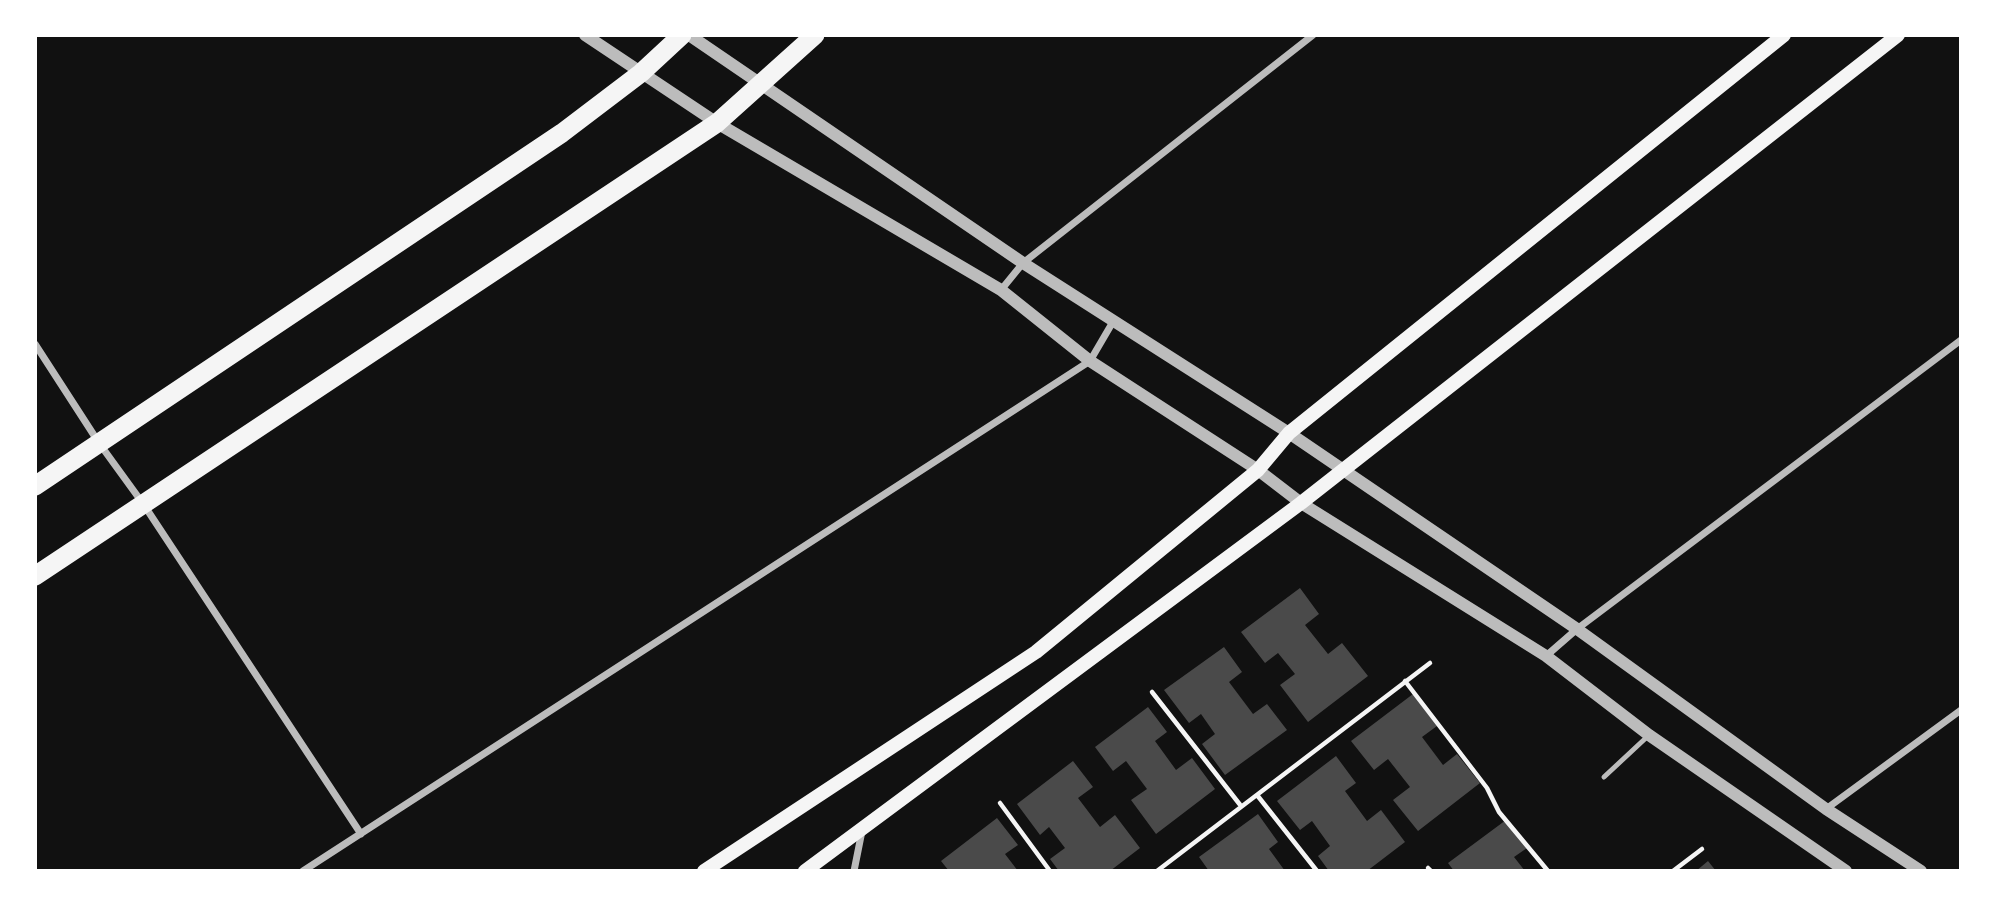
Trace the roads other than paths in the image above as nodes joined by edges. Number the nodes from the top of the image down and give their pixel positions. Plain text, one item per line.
1 (585, 35) edge
2 (682, 35) edge
3 (689, 35) edge
4 (815, 35) edge
5 (1313, 35) edge
6 (1784, 35) edge
7 (1898, 35) edge
8 (640, 73) junction
9 (760, 84) junction
10 (718, 123) junction
11 (1023, 263) junction
12 (1002, 290) junction
13 (1114, 320) junction
14 (1961, 340) edge
15 (35, 345) edge
16 (1090, 361) junction
17 (1289, 433) junction
18 (99, 443) junction
19 (1258, 470) junction
20 (1341, 470) junction
21 (35, 486) edge
22 (1301, 503) junction
23 (144, 505) junction
24 (35, 576) edge
25 (1577, 629) junction
26 (1546, 656) junction
27 (1961, 710) edge
28 (1649, 735) junction
29 (1604, 777) dead end
30 (1826, 808) junction
31 (863, 827) junction
32 (361, 834) junction
33 (303, 871) edge
34 (706, 871) edge
35 (805, 871) edge
36 (854, 871) edge
37 (1846, 871) edge
38 (1921, 871) edge

1 - 8 street
2 - 8 highway
3 - 9 street
4 - 9 highway
5 - 11 street
6 - 17 main road
7 - 20 main road
8 - 10 street
8 - 18 highway
9 - 10 highway
9 - 11 street
10 - 12 street
10 - 23 highway
11 - 12 street
11 - 13 street
12 - 16 street
13 - 16 street
13 - 17 street
14 - 25 street
15 - 18 street
16 - 19 street
16 - 32 street
17 - 19 main road
17 - 20 street
18 - 21 highway
18 - 23 street
19 - 22 street
19 - 34 main road
20 - 22 main road
20 - 25 street
22 - 26 street
22 - 31 main road
23 - 24 highway
23 - 32 street
25 - 26 street
25 - 30 street
26 - 28 street
27 - 30 street
28 - 29 lane
28 - 37 street
30 - 38 street
31 - 35 main road
31 - 36 street
32 - 33 street

